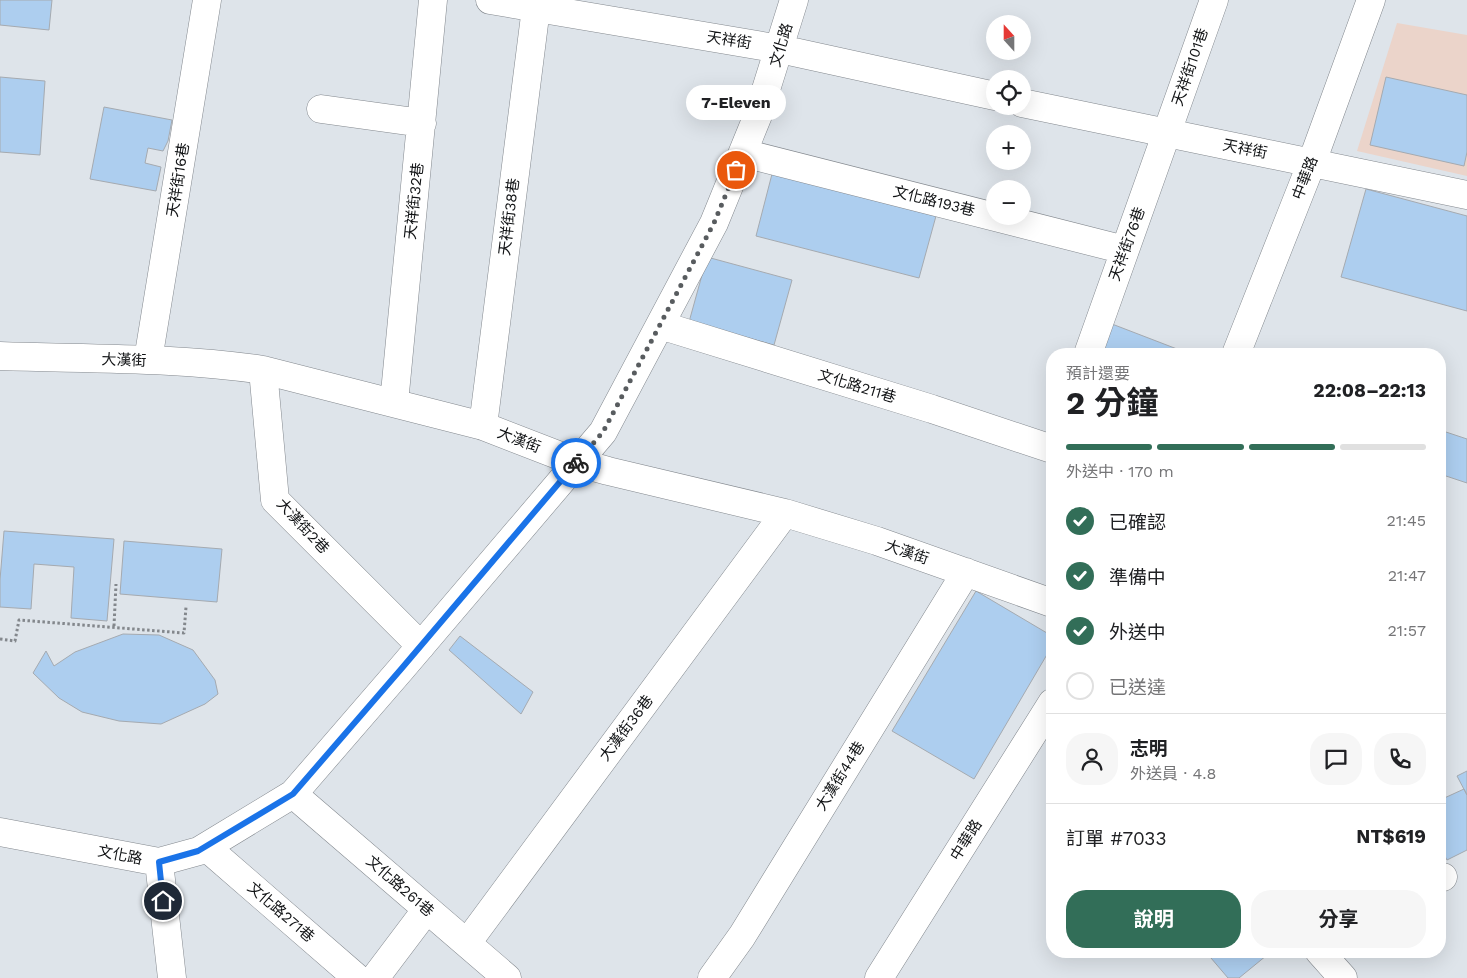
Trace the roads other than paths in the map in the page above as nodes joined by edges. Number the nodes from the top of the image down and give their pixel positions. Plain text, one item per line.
1 (208, 0) edge
2 (433, 0) edge
3 (490, 0) edge
4 (794, 0) edge
5 (1214, 0) edge
6 (1371, 0) edge
7 (536, 8) junction
8 (780, 49) junction
9 (986, 94) edge
10 (1031, 104) edge
11 (321, 109) dead end
12 (422, 123) junction
13 (1167, 134) junction
14 (743, 153) junction
15 (1312, 162) junction
16 (1467, 195) edge
17 (1125, 250) junction
18 (660, 325) junction
19 (1090, 348) edge
20 (1238, 348) edge
21 (0, 356) edge
22 (148, 360) junction
23 (263, 370) junction
24 (394, 403) junction
25 (483, 426) junction
26 (1046, 447) edge
27 (576, 462) junction
28 (785, 513) junction
29 (966, 572) junction
30 (1046, 601) edge
31 (421, 646) junction
32 (1046, 713) edge
33 (293, 794) junction
34 (0, 832) edge
35 (206, 847) junction
36 (159, 862) junction
37 (427, 909) junction
38 (466, 943) junction
39 (1325, 958) edge
40 (172, 978) edge
41 (357, 978) edge
42 (375, 978) edge
43 (507, 978) edge
44 (712, 978) edge
45 (879, 978) edge
46 (1343, 978) edge

1 - 22 street, 天祥街16巷
2 - 12 street, 天祥街32巷
3 - 7 street, 天祥街
4 - 8 street, 文化路
5 - 13 street, 天祥街101巷
6 - 15 street, 中華路
7 - 8 street, 天祥街
7 - 25 street, 天祥街38巷
8 - 9 street, 天祥街
8 - 14 street, 文化路
10 - 13 street, 天祥街
11 - 12 street
12 - 24 street, 天祥街32巷
13 - 15 street, 天祥街
13 - 17 street, 天祥街76巷
14 - 17 street, 文化路193巷
14 - 18 street, 文化路
15 - 16 street, 天祥街
15 - 20 street, 中華路
17 - 19 street, 天祥街76巷
18 - 26 street, 文化路211巷
18 - 27 street, 文化路
21 - 22 street, 大漢街
22 - 23 street, 大漢街
23 - 24 street, 大漢街
23 - 31 street, 大漢街2巷
24 - 25 street, 大漢街
25 - 27 street, 大漢街
27 - 28 street, 大漢街
27 - 31 street, 文化路
28 - 29 street, 大漢街
28 - 38 street, 大漢街36巷
29 - 30 street, 大漢街
29 - 44 street, 大漢街44巷
31 - 33 street, 文化路
32 - 45 street, 中華路
33 - 35 street, 文化路
33 - 37 street, 文化路261巷
34 - 36 street, 文化路
35 - 36 street, 文化路
35 - 41 street, 文化路271巷
36 - 40 street
37 - 38 street, 文化路261巷
37 - 42 street
38 - 43 street, 文化路261巷
39 - 46 street

